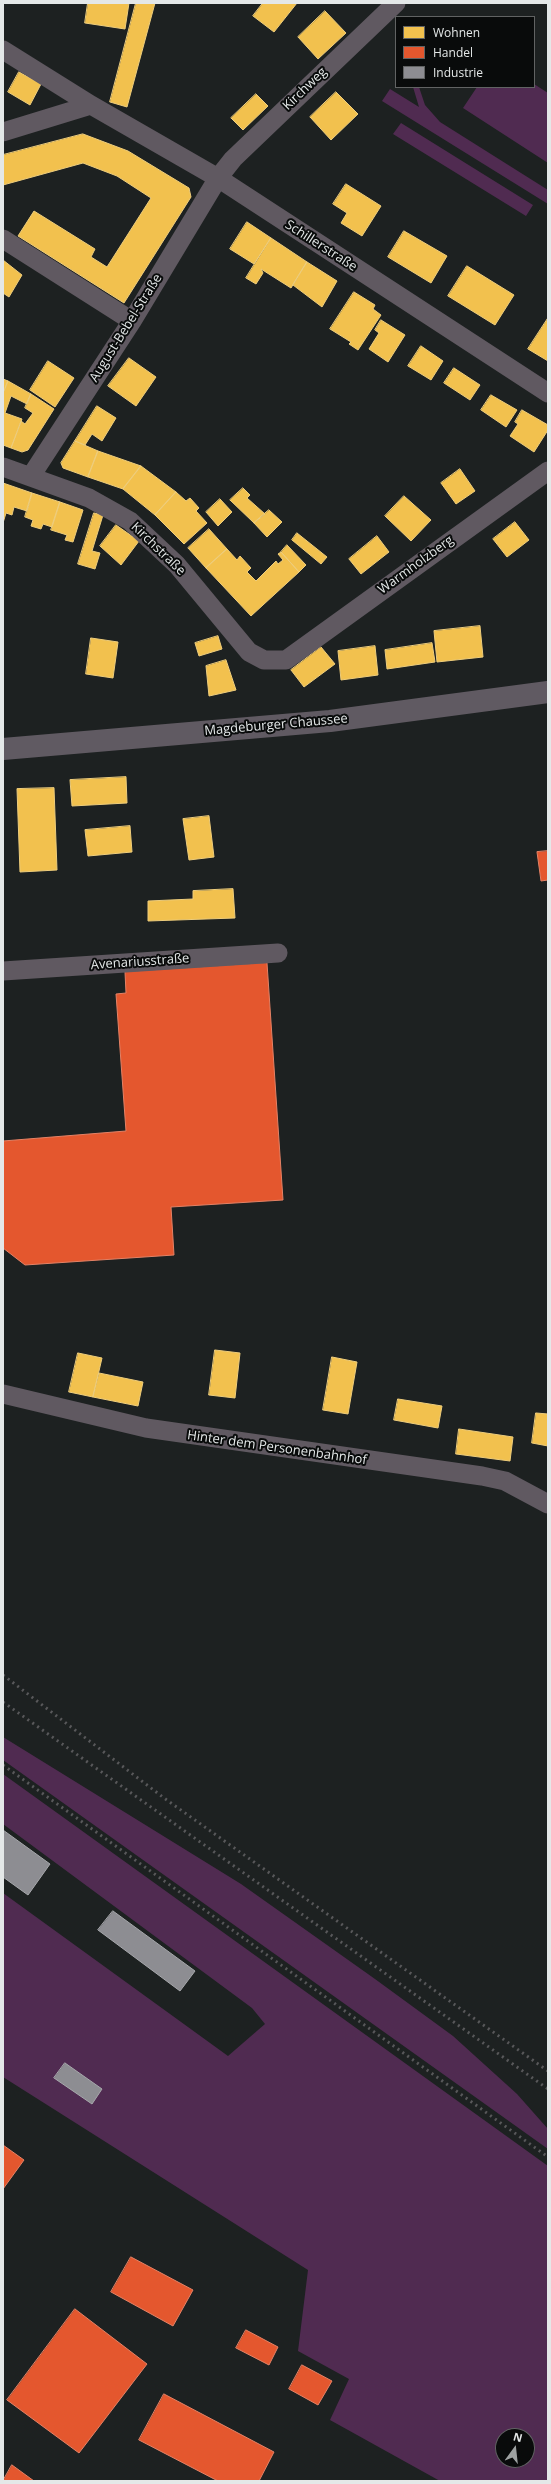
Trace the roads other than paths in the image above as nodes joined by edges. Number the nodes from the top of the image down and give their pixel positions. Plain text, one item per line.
1 (396, 3) edge
2 (3, 50) edge
3 (90, 105) junction
4 (3, 132) edge
5 (218, 178) junction
6 (3, 239) edge
7 (132, 321) junction
8 (548, 393) edge
9 (3, 467) edge
10 (548, 471) edge
11 (31, 476) junction
12 (286, 660) joint
13 (548, 692) edge
14 (3, 749) edge
15 (278, 953) dead end
16 (3, 970) edge
17 (3, 1394) edge
18 (548, 1504) edge

1 - 5 street, Kirchweg
2 - 3 street, Schillerstraße
3 - 4 street
3 - 5 street, Schillerstraße
5 - 7 street, August-Bebel-Straße
5 - 8 street, Schillerstraße
6 - 7 street
7 - 11 street, August-Bebel-Straße
9 - 11 street, Kirchstraße
10 - 12 street, Warmholzberg
11 - 12 street, Kirchstraße
13 - 14 main road, Magdeburger Chaussee
15 - 16 street, Avenariusstraße
17 - 18 street, Hinter dem Personenbahnhof

